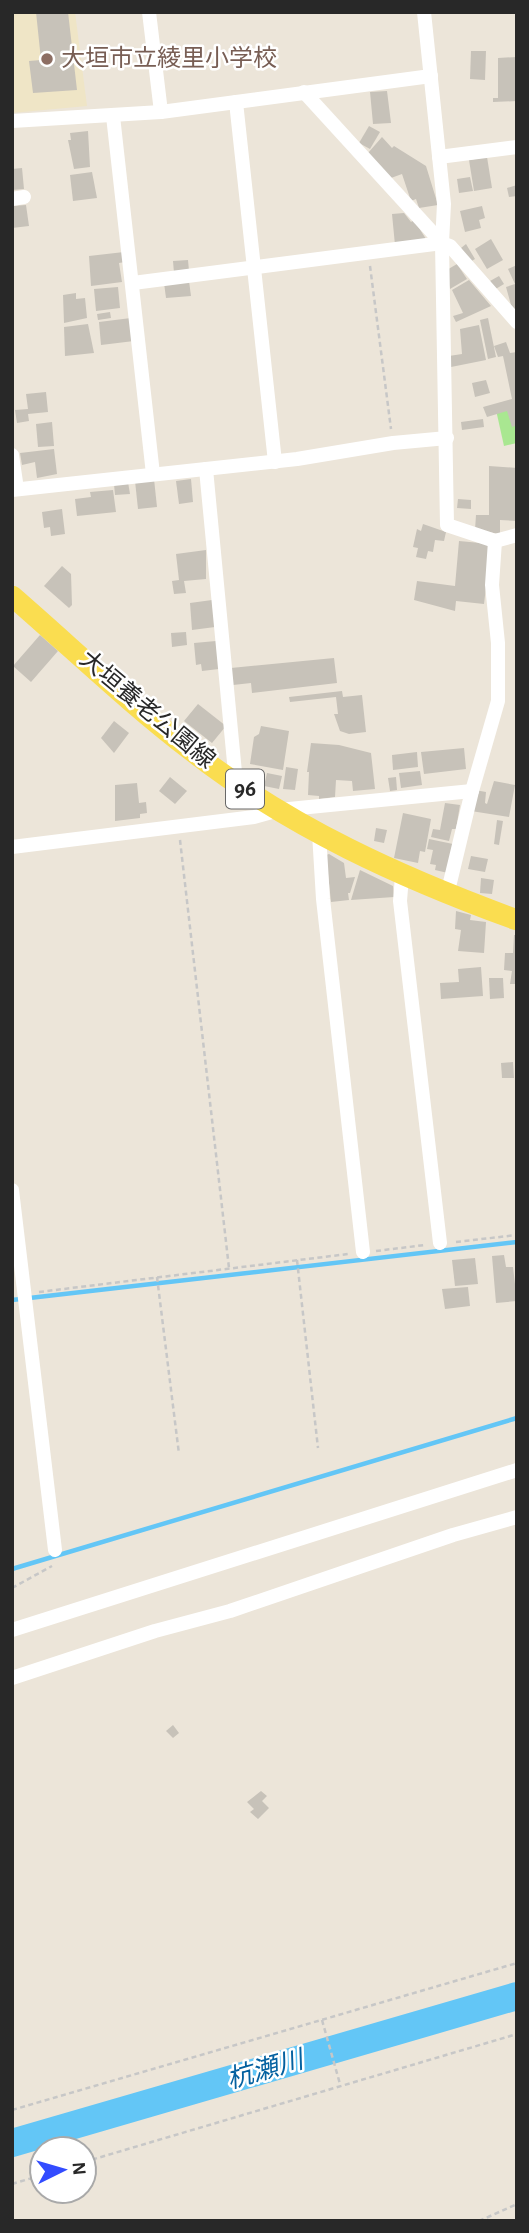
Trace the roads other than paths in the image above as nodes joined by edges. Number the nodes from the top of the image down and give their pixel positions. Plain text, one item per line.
1 (149, 12) edge
2 (424, 12) edge
3 (431, 76) junction
4 (304, 92) junction
5 (236, 102) junction
6 (161, 112) junction
7 (113, 116) junction
8 (12, 121) edge
9 (517, 147) edge
10 (439, 157) junction
11 (442, 243) junction
12 (255, 266) junction
13 (133, 283) junction
14 (517, 323) edge
15 (447, 438) junction
16 (12, 455) edge
17 (275, 462) junction
18 (206, 469) junction
19 (153, 474) junction
20 (15, 489) edge
21 (517, 535) edge
22 (495, 541) junction
23 (12, 596) edge
24 (236, 783) junction
25 (471, 791) junction
26 (279, 810) junction
27 (319, 833) junction
28 (12, 847) edge
29 (402, 876) junction
30 (447, 895) junction
31 (517, 920) edge
32 (12, 1190) edge
33 (440, 1243) dead end
34 (363, 1252) dead end
35 (19, 1294) edge
36 (517, 1470) edge
37 (517, 1517) edge
38 (55, 1550) road end
39 (12, 1630) edge
40 (12, 1678) edge

1 - 6 street
2 - 3 street
3 - 4 street
3 - 10 street
4 - 5 street
4 - 11 street
5 - 6 street
5 - 12 street
6 - 7 street
7 - 8 street
7 - 13 street
9 - 10 street
10 - 11 street
11 - 12 street
11 - 14 street
11 - 15 street
12 - 13 street
12 - 17 street
13 - 19 street
15 - 17 street
15 - 22 street
16 - 20 street
17 - 18 street
18 - 19 street
18 - 24 street
19 - 20 street
21 - 22 street
22 - 25 street
23 - 24 main road, 大垣養老公園線 / 96
24 - 26 main road, 大垣養老公園線 / 96
25 - 26 street
25 - 30 street
26 - 27 main road, 大垣養老公園線 / 96
26 - 28 street
27 - 29 main road, 大垣養老公園線 / 96
27 - 34 street
29 - 30 main road, 大垣養老公園線 / 96
29 - 33 street
30 - 31 main road, 大垣養老公園線 / 96
32 - 35 street
35 - 38 street
36 - 39 street
37 - 40 street

